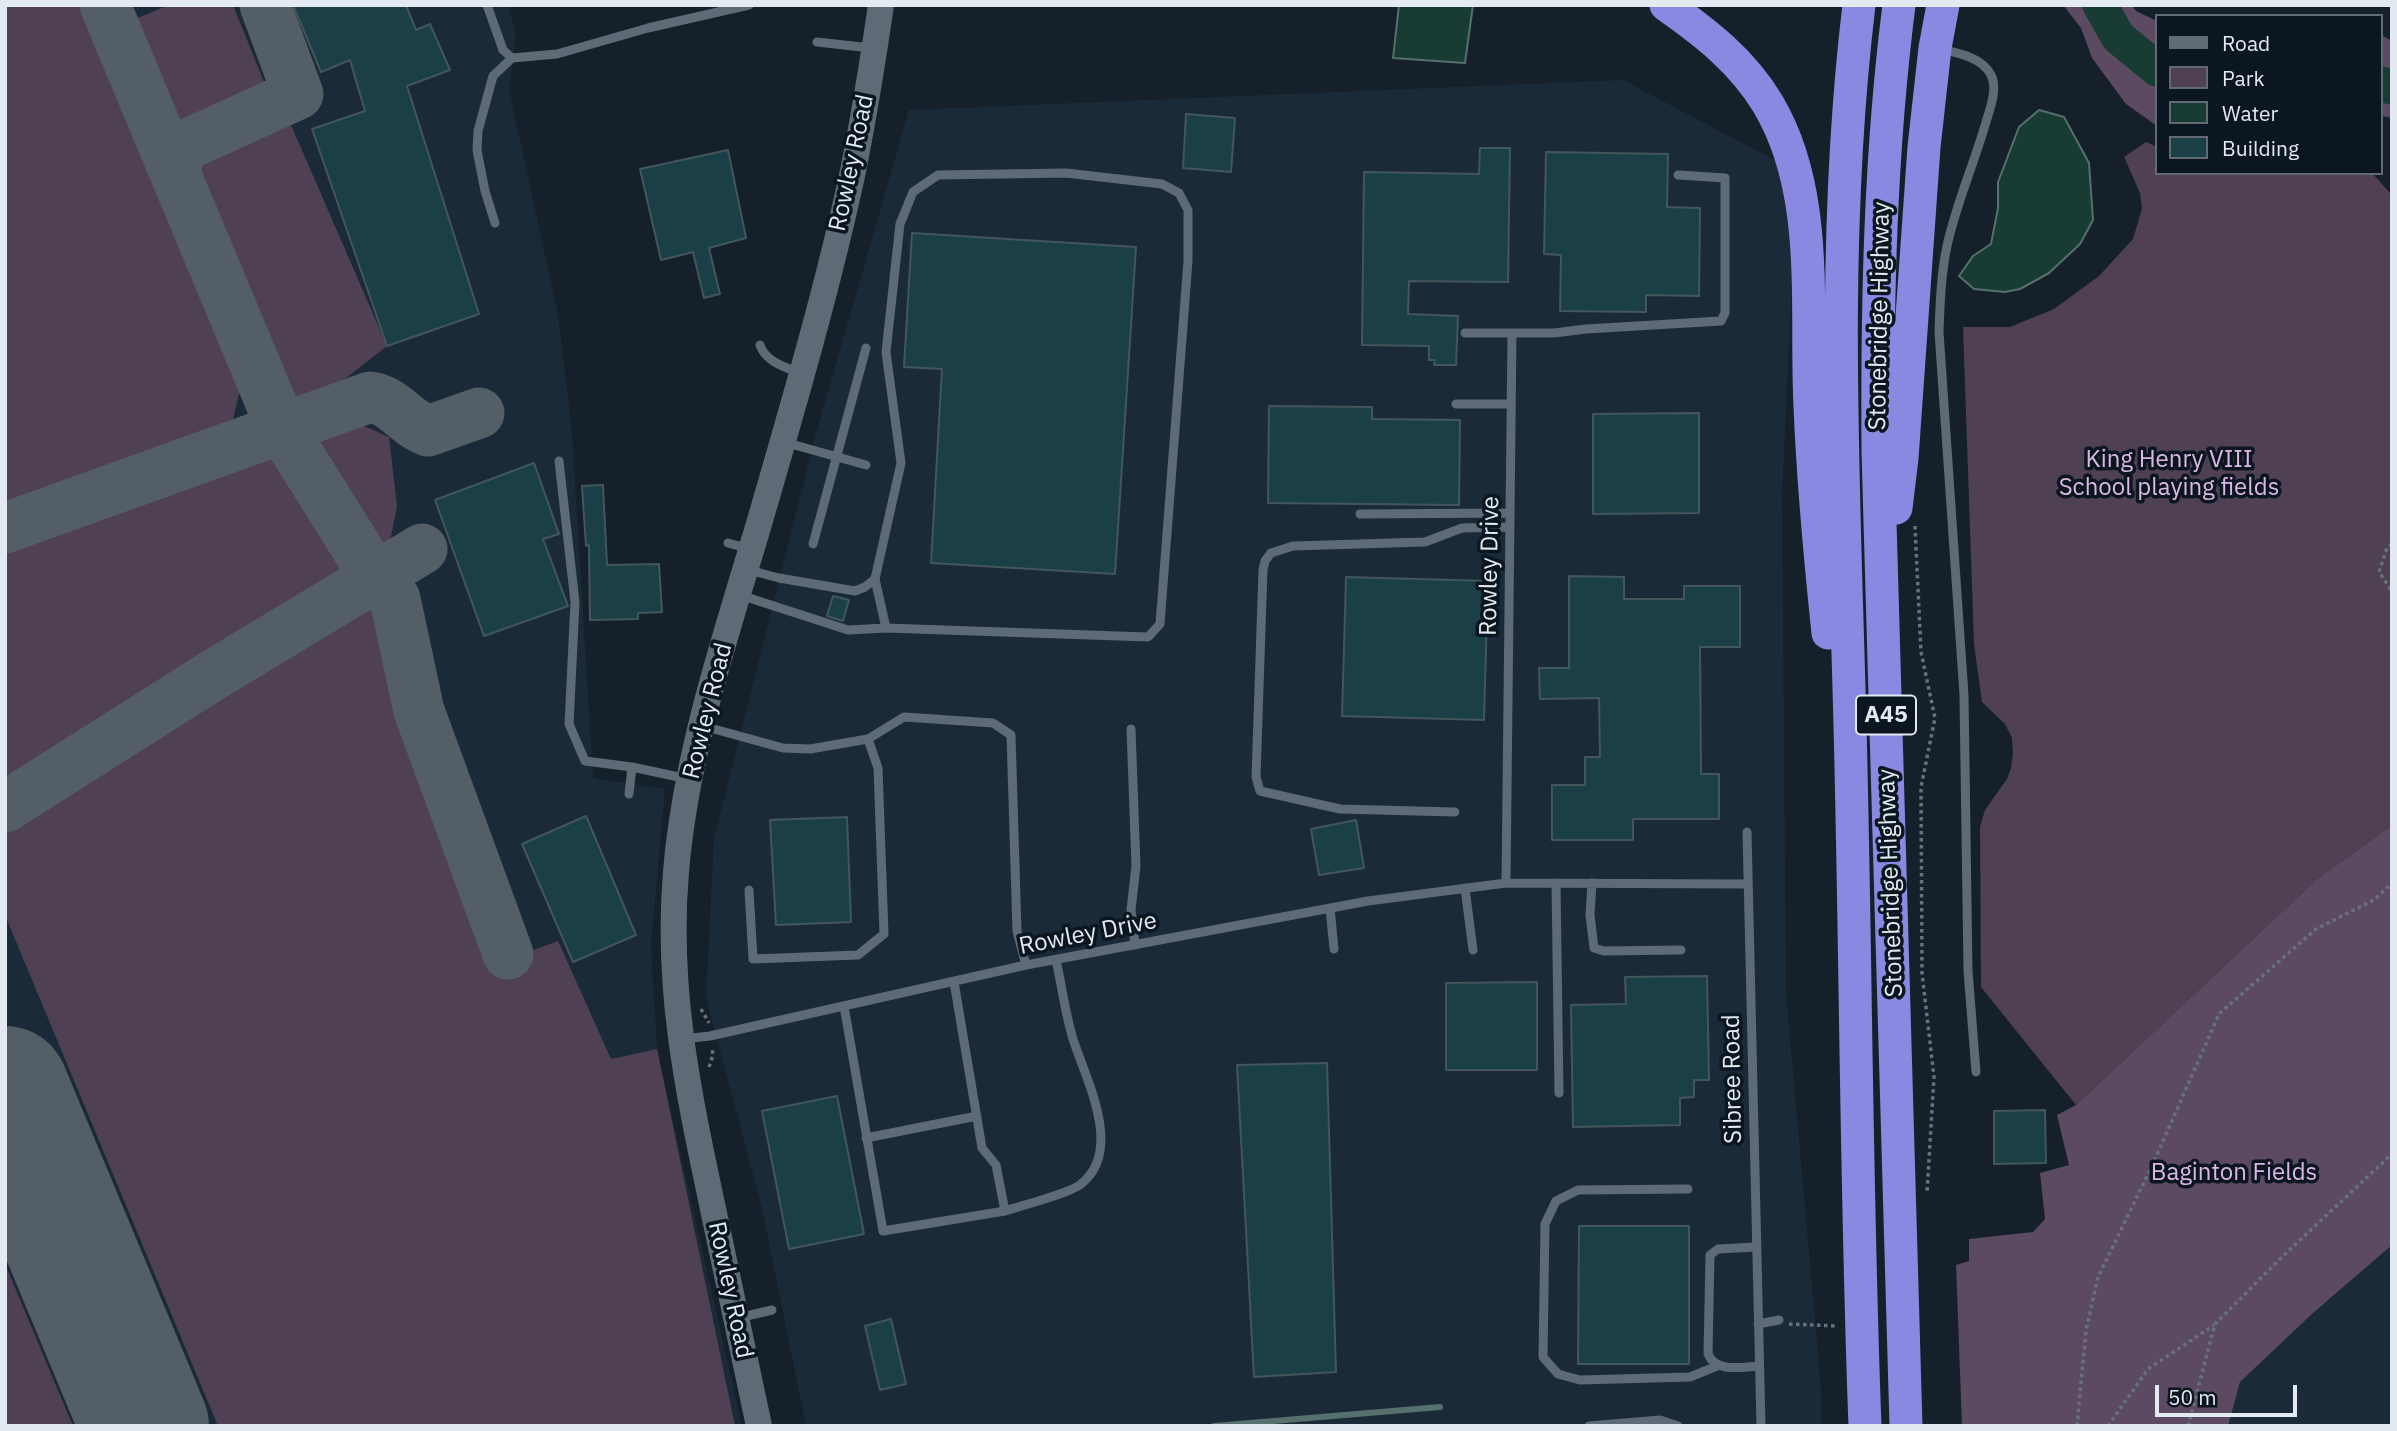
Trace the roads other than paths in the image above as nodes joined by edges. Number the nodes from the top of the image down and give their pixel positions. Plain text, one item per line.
1 (487, 5) edge
2 (749, 5) edge
3 (881, 5) edge
4 (1667, 5) edge
5 (1859, 5) edge
6 (1899, 5) edge
7 (1943, 5) edge
8 (817, 42) dead end
9 (1935, 48) junction
10 (875, 49) junction
11 (512, 58) junction
12 (1678, 175) dead end
13 (495, 223) dead end
14 (1465, 333) dead end
15 (1512, 333) junction
16 (760, 345) dead end
17 (866, 348) dead end
18 (801, 373) junction
19 (1456, 404) dead end
20 (1511, 404) junction
21 (783, 442) junction
22 (837, 457) junction
23 (559, 461) dead end
24 (866, 464) dead end
25 (1510, 513) junction
26 (1360, 514) dead end
27 (1510, 527) junction
28 (813, 544) dead end
29 (742, 554) junction
30 (875, 579) junction
31 (739, 595) junction
32 (1884, 617) junction
33 (886, 628) junction
34 (701, 725) junction
35 (1131, 729) dead end
36 (868, 739) junction
37 (1851, 762) junction
38 (632, 766) junction
39 (690, 779) junction
40 (629, 794) dead end
41 (1455, 813) dead end
42 (1747, 832) dead end
43 (1506, 883) junction
44 (1556, 883) junction
45 (1592, 883) junction
46 (1748, 884) junction
47 (1465, 888) junction
48 (749, 890) dead end
49 (1330, 908) junction
50 (1135, 945) junction
51 (1334, 949) dead end
52 (1473, 950) dead end
53 (1681, 950) dead end
54 (1056, 960) junction
55 (1026, 965) junction
56 (954, 982) junction
57 (844, 1006) junction
58 (680, 1039) junction
59 (1976, 1072) dead end
60 (1559, 1093) dead end
61 (976, 1116) junction
62 (866, 1138) junction
63 (1688, 1189) dead end
64 (1005, 1211) junction
65 (1756, 1247) junction
66 (772, 1310) dead end
67 (736, 1318) junction
68 (1779, 1320) dead end
69 (1758, 1324) junction
70 (1717, 1366) junction
71 (1759, 1366) junction
72 (759, 1426) edge
73 (1589, 1426) edge
74 (1678, 1426) edge
75 (1761, 1426) edge
76 (1865, 1426) edge
77 (1906, 1426) edge

1 - 11 lane
2 - 11 lane
3 - 10 street, Rowley Road
4 - 37 highway
5 - 37 highway, Stonebridge Highway / A45
6 - 32 highway, Stonebridge Highway / A45
7 - 9 highway
8 - 10 lane
9 - 32 highway
9 - 59 lane
10 - 18 street, Rowley Road
11 - 13 lane
12 - 15 lane
14 - 15 lane
15 - 20 lane, Rowley Drive
16 - 18 lane
17 - 22 lane
18 - 21 street, Rowley Road
19 - 20 lane
20 - 25 lane, Rowley Drive
21 - 22 lane
21 - 29 street, Rowley Road
22 - 24 lane
22 - 28 lane
23 - 38 lane
25 - 26 lane
25 - 27 lane, Rowley Drive
27 - 41 lane
27 - 43 lane, Rowley Drive
29 - 30 lane
29 - 31 street, Rowley Road
30 - 33 lane
30 - 33 lane
31 - 33 lane
31 - 34 street, Rowley Road
32 - 77 highway, Stonebridge Highway / A45
34 - 36 lane
34 - 39 street, Rowley Road
35 - 50 lane
36 - 48 lane
36 - 55 lane
37 - 76 highway, Stonebridge Highway / A45
38 - 39 lane
38 - 40 lane
39 - 58 street, Rowley Road
42 - 46 lane, Sibree Road
43 - 44 lane, Rowley Drive
43 - 47 lane, Rowley Drive
44 - 45 lane, Rowley Drive
44 - 60 lane
45 - 46 lane, Rowley Drive
45 - 53 lane
46 - 65 lane, Sibree Road
47 - 49 lane, Rowley Drive
47 - 52 lane
49 - 50 lane, Rowley Drive
49 - 51 lane
50 - 54 lane, Rowley Drive
54 - 55 lane, Rowley Drive
54 - 64 lane
55 - 56 lane, Rowley Drive
56 - 57 lane, Rowley Drive
56 - 61 lane
57 - 58 lane, Rowley Drive
57 - 62 lane
58 - 67 street, Rowley Road
61 - 62 lane
61 - 64 lane
62 - 64 lane
63 - 70 lane
65 - 69 lane, Sibree Road
65 - 70 lane
66 - 67 lane
67 - 72 street, Rowley Road
68 - 69 lane
69 - 71 lane, Sibree Road
70 - 71 lane
71 - 75 lane, Sibree Road
73 - 74 lane

